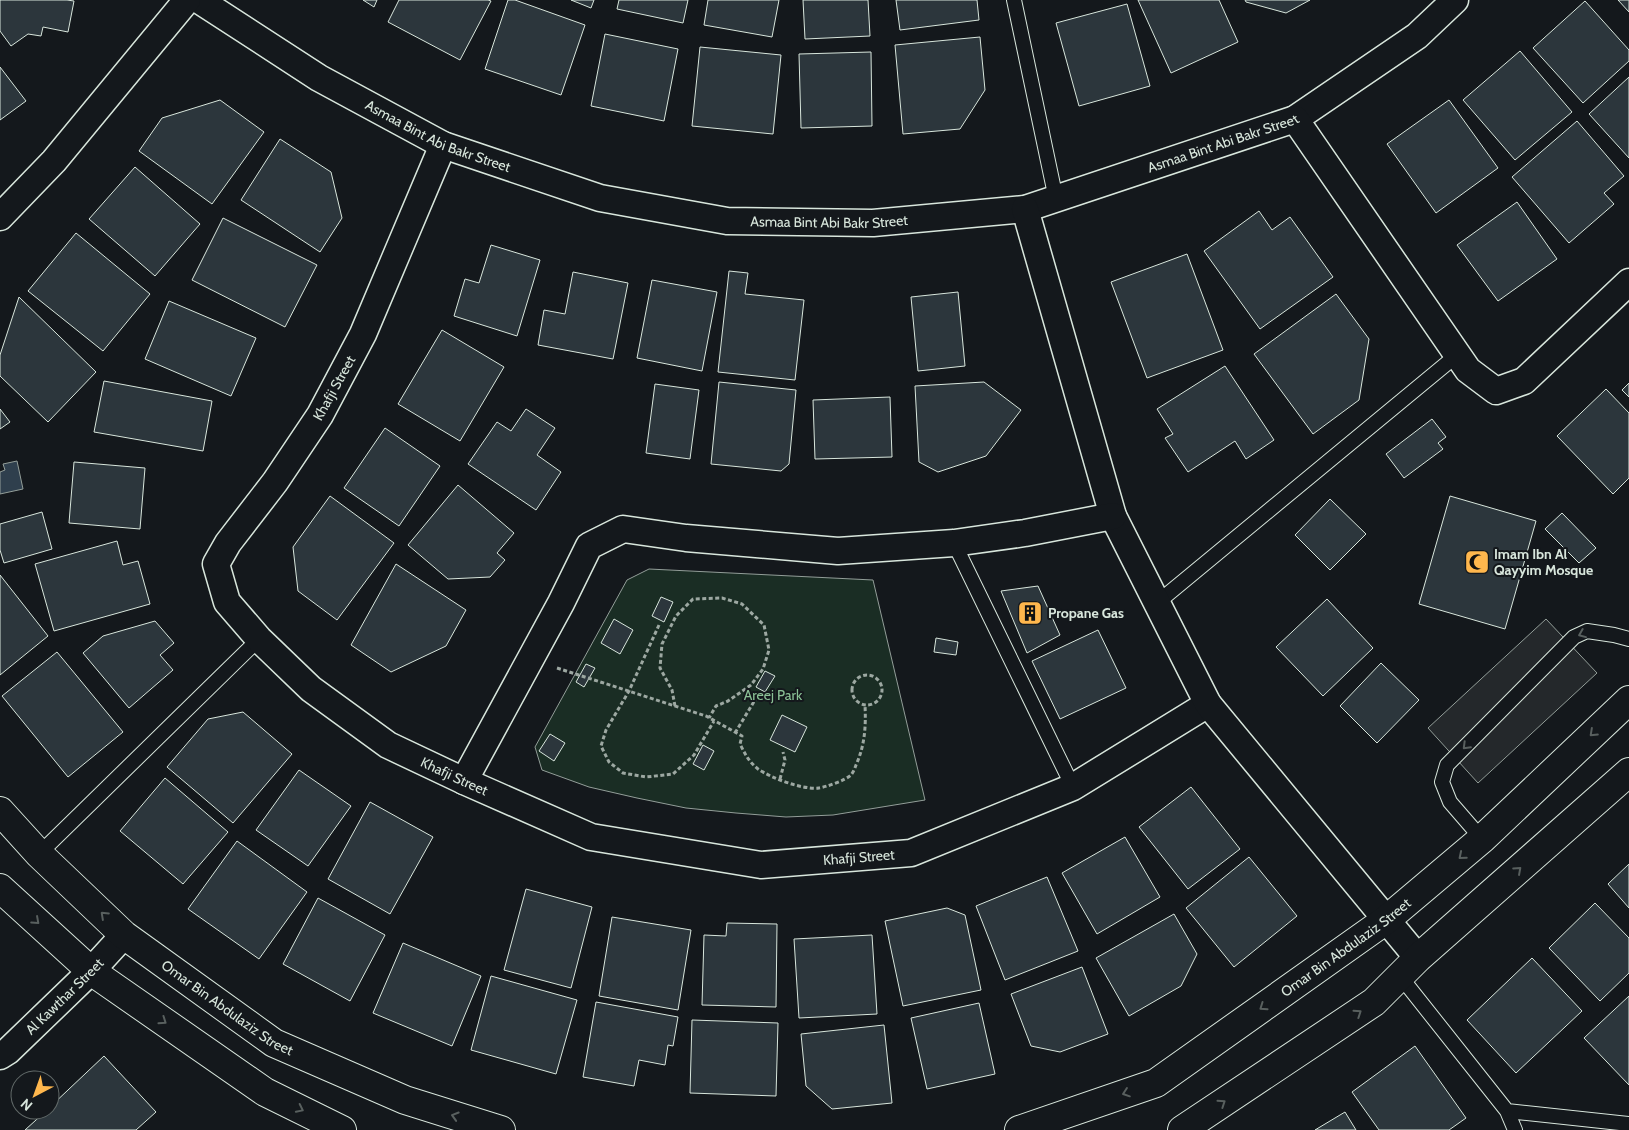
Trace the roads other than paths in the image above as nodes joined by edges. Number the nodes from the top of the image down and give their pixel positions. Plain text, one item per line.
1 (188, 0) edge
2 (199, 0) edge
3 (1014, 0) edge
4 (1455, 0) edge
5 (1295, 118) junction
6 (443, 145) junction
7 (1056, 199) junction
8 (1025, 210) junction
9 (0, 217) edge
10 (1629, 282) edge
11 (1457, 355) junction
12 (1113, 516) junction
13 (954, 543) junction
14 (1157, 603) junction
15 (259, 639) junction
16 (1629, 640) edge
17 (1629, 700) edge
18 (1208, 704) junction
19 (1629, 772) edge
20 (464, 781) junction
21 (1073, 787) junction
22 (0, 811) edge
23 (1482, 839) junction
24 (39, 854) junction
25 (0, 888) edge
26 (1386, 920) junction
27 (124, 935) junction
28 (1410, 967) junction
29 (91, 971) junction
30 (0, 1056) edge
31 (1507, 1111) junction
32 (1629, 1124) edge
33 (342, 1130) edge
34 (501, 1130) edge
35 (1019, 1130) edge
36 (1182, 1130) edge
37 (1515, 1130) edge

1 - 9 street
2 - 6 street, Asmaa Bint Abi Bakr Street
3 - 7 lane
4 - 5 street, Asmaa Bint Abi Bakr Street
5 - 7 street, Asmaa Bint Abi Bakr Street
5 - 11 street
6 - 8 street, Asmaa Bint Abi Bakr Street
6 - 15 street, Khafji Street
7 - 8 street, Asmaa Bint Abi Bakr Street
8 - 12 street
10 - 11 street
11 - 14 lane
12 - 13 street
12 - 14 street
13 - 20 street
13 - 21 lane
14 - 18 street
15 - 20 street, Khafji Street
15 - 24 lane
16 -> 23 lane
17 -> 23 street, Omar Bin Abdulaziz Street
18 - 21 street, Khafji Street
18 - 26 street
28 -> 19 street
20 - 21 street, Khafji Street
22 - 24 street, Omar Bin Abdulaziz Street
23 -> 26 street, Omar Bin Abdulaziz Street
27 -> 24 street, Omar Bin Abdulaziz Street
25 -> 29 street
26 - 28 street
26 -> 35 street, Omar Bin Abdulaziz Street
27 - 29 street, Al Kawthar Street
34 -> 27 street, Omar Bin Abdulaziz Street
28 - 31 lane
36 -> 28 street
29 - 30 street, Al Kawthar Street
29 -> 33 street
31 - 32 lane
31 - 37 lane

